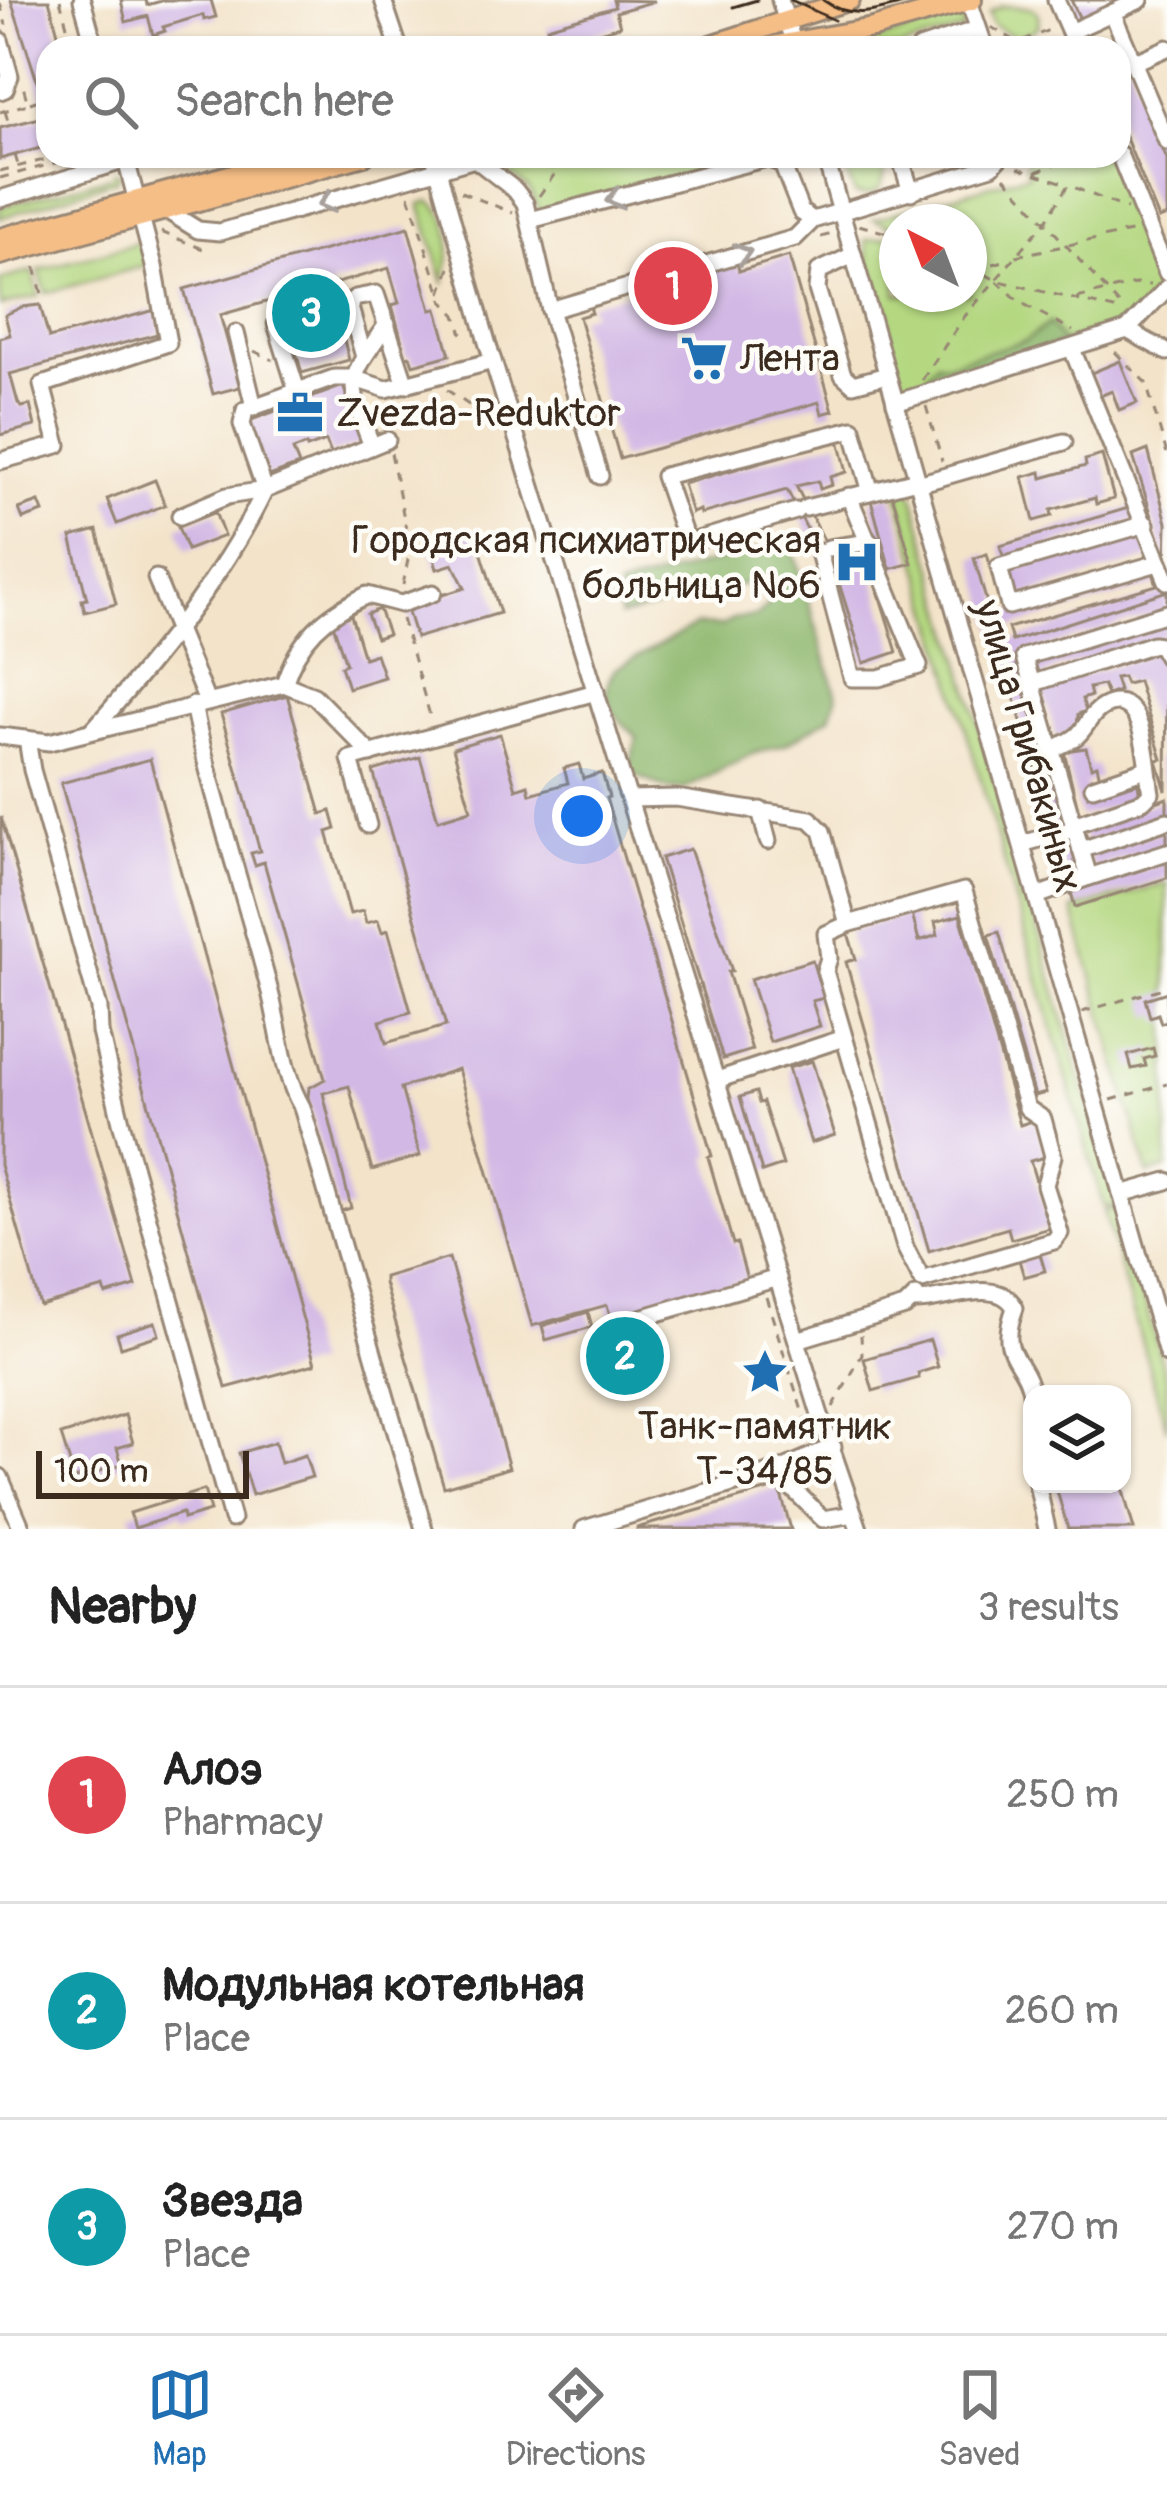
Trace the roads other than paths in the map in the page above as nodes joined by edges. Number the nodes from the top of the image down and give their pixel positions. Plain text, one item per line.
1 (82, 0) edge
2 (383, 0) edge
3 (780, 0) edge
4 (850, 0) edge
5 (1056, 0) edge
6 (1140, 0) edge
7 (970, 1) edge
8 (1112, 14) junction
9 (983, 28) junction
10 (1069, 35) edge
11 (92, 36) edge
12 (395, 36) edge
13 (791, 36) edge
14 (795, 36) edge
15 (808, 36) edge
16 (958, 36) edge
17 (984, 36) edge
18 (1123, 36) edge
19 (0, 40) edge
20 (1167, 48) edge
21 (1131, 54) edge
22 (1135, 62) junction
23 (0, 91) edge
24 (1167, 142) edge
25 (95, 168) edge
26 (128, 168) edge
27 (262, 168) edge
28 (320, 168) edge
29 (488, 168) edge
30 (729, 168) edge
31 (783, 168) edge
32 (828, 168) edge
33 (904, 168) edge
34 (986, 168) edge
35 (1125, 168) edge
36 (438, 170) edge
37 (911, 193) junction
38 (0, 199) edge
39 (139, 209) junction
40 (166, 210) junction
41 (842, 214) junction
42 (530, 220) junction
43 (809, 225) junction
44 (0, 238) edge
45 (0, 255) edge
46 (853, 256) junction
47 (1167, 273) edge
48 (1159, 287) edge
49 (550, 310) junction
50 (276, 324) dead end
51 (387, 324) junction
52 (1127, 331) junction
53 (237, 338) road end
54 (1080, 347) junction
55 (1167, 352) edge
56 (364, 357) junction
57 (493, 361) junction
58 (887, 375) junction
59 (352, 378) junction
60 (401, 386) junction
61 (297, 392) junction
62 (895, 404) junction
63 (254, 406) junction
64 (1064, 442) dead end
65 (0, 461) edge
66 (600, 476) dead end
67 (918, 482) junction
68 (870, 489) junction
69 (265, 490) junction
70 (849, 496) junction
71 (181, 516) dead end
72 (1146, 524) junction
73 (870, 542) junction
74 (1158, 563) junction
75 (156, 578) dead end
76 (1167, 581) edge
77 (433, 593) dead end
78 (1167, 613) edge
79 (177, 632) junction
80 (1167, 657) edge
81 (284, 684) junction
82 (1031, 684) junction
83 (596, 692) junction
84 (200, 703) junction
85 (339, 722) junction
86 (92, 730) junction
87 (0, 736) edge
88 (27, 739) junction
89 (1051, 750) junction
90 (370, 754) junction
91 (350, 759) junction
92 (1146, 769) junction
93 (1094, 787) dead end
94 (630, 799) junction
95 (760, 810) junction
96 (1167, 821) edge
97 (368, 825) dead end
98 (1074, 827) junction
99 (767, 841) dead end
100 (1022, 844) junction
101 (1081, 850) junction
102 (1167, 852) edge
103 (1089, 877) junction
104 (1036, 896) junction
105 (848, 924) junction
106 (844, 1038) junction
107 (717, 1080) junction
108 (1167, 1181) edge
109 (1121, 1194) junction
110 (922, 1280) junction
111 (770, 1281) junction
112 (915, 1301) junction
113 (606, 1328) dead end
114 (797, 1340) junction
115 (1167, 1354) edge
116 (1029, 1385) edge
117 (825, 1451) junction
118 (782, 1469) junction
119 (0, 1477) edge
120 (1038, 1493) edge
121 (232, 1520) dead end
122 (856, 1521) edge
123 (591, 1528) edge
124 (22, 1529) edge
125 (424, 1529) edge
126 (1047, 1529) edge

1 - 11 street
2 - 12 street
3 - 13 street
4 - 14 main road
5 - 10 street
6 - 8 street
7 - 9 street
7 - 15 main road
8 - 10 street
8 - 18 street
9 - 16 street
9 - 17 street
19 - 23 street
20 - 22 street
21 - 22 street
22 - 24 street
25 - 38 street
26 - 39 street
27 - 39 main road
28 - 40 main road
29 - 42 street
30 -> 42 street
43 -> 31 street
32 - 41 street, улица Грибакиных
33 - 37 street
34 - 37 street
35 - 47 street
36 -> 40 street
36 - 57 street
37 - 41 street
39 - 40 main road
39 - 44 main road
39 - 45 main road
39 - 65 street
41 - 43 street
41 - 46 street, улица Грибакиных
42 - 49 street
49 -> 43 street
46 - 58 street, улица Грибакиных
46 - 58 street
48 - 52 street
49 - 66 street
50 - 61 street
51 - 56 street
51 - 56 street
51 - 60 street
52 - 54 street
52 - 55 street
53 - 63 street
54 - 62 street
54 - 72 street
56 - 59 street
57 - 60 street
57 - 83 street
58 - 62 street, улица Грибакиных
59 - 60 street
59 - 61 street
59 - 69 street
61 - 63 street
62 - 67 street, улица Грибакиных
63 - 69 street
64 - 67 street
67 - 68 street
67 - 100 street, улица Грибакиных
68 - 70 street
68 - 70 street
69 - 71 street
69 - 79 street
70 - 73 street
72 - 74 street
72 - 74 street
73 - 73 street
74 - 76 street
75 - 79 street
77 - 81 street
78 - 82 street
79 - 84 street
79 - 86 street
80 - 82 street
81 - 84 street
81 - 85 street
82 - 89 street
83 - 90 street
83 - 94 street
84 - 86 street
84 - 125 street
85 - 90 street
85 - 91 street
86 - 88 street
87 - 88 street
88 - 121 street
89 - 92 street
89 - 98 street
90 - 91 street
91 - 97 street
92 - 93 street
92 - 98 street
94 - 95 street
94 - 107 street
95 - 99 street
95 - 105 street
96 - 101 street
98 - 100 street
98 - 101 street
100 - 104 street, улица Грибакиных
101 - 103 street
102 - 103 street
103 - 104 street
104 - 109 street, улица Грибакиных
105 - 106 street
105 - 110 street
106 - 107 street
106 - 110 street
107 - 111 street
108 - 109 street
109 - 115 street, улица Грибакиных
110 - 112 street
111 - 113 street
111 - 114 street
112 - 114 street
112 - 116 street
114 - 117 street
117 - 118 street
117 - 122 street
118 - 122 street
118 - 123 street
119 - 124 street
120 - 126 street

